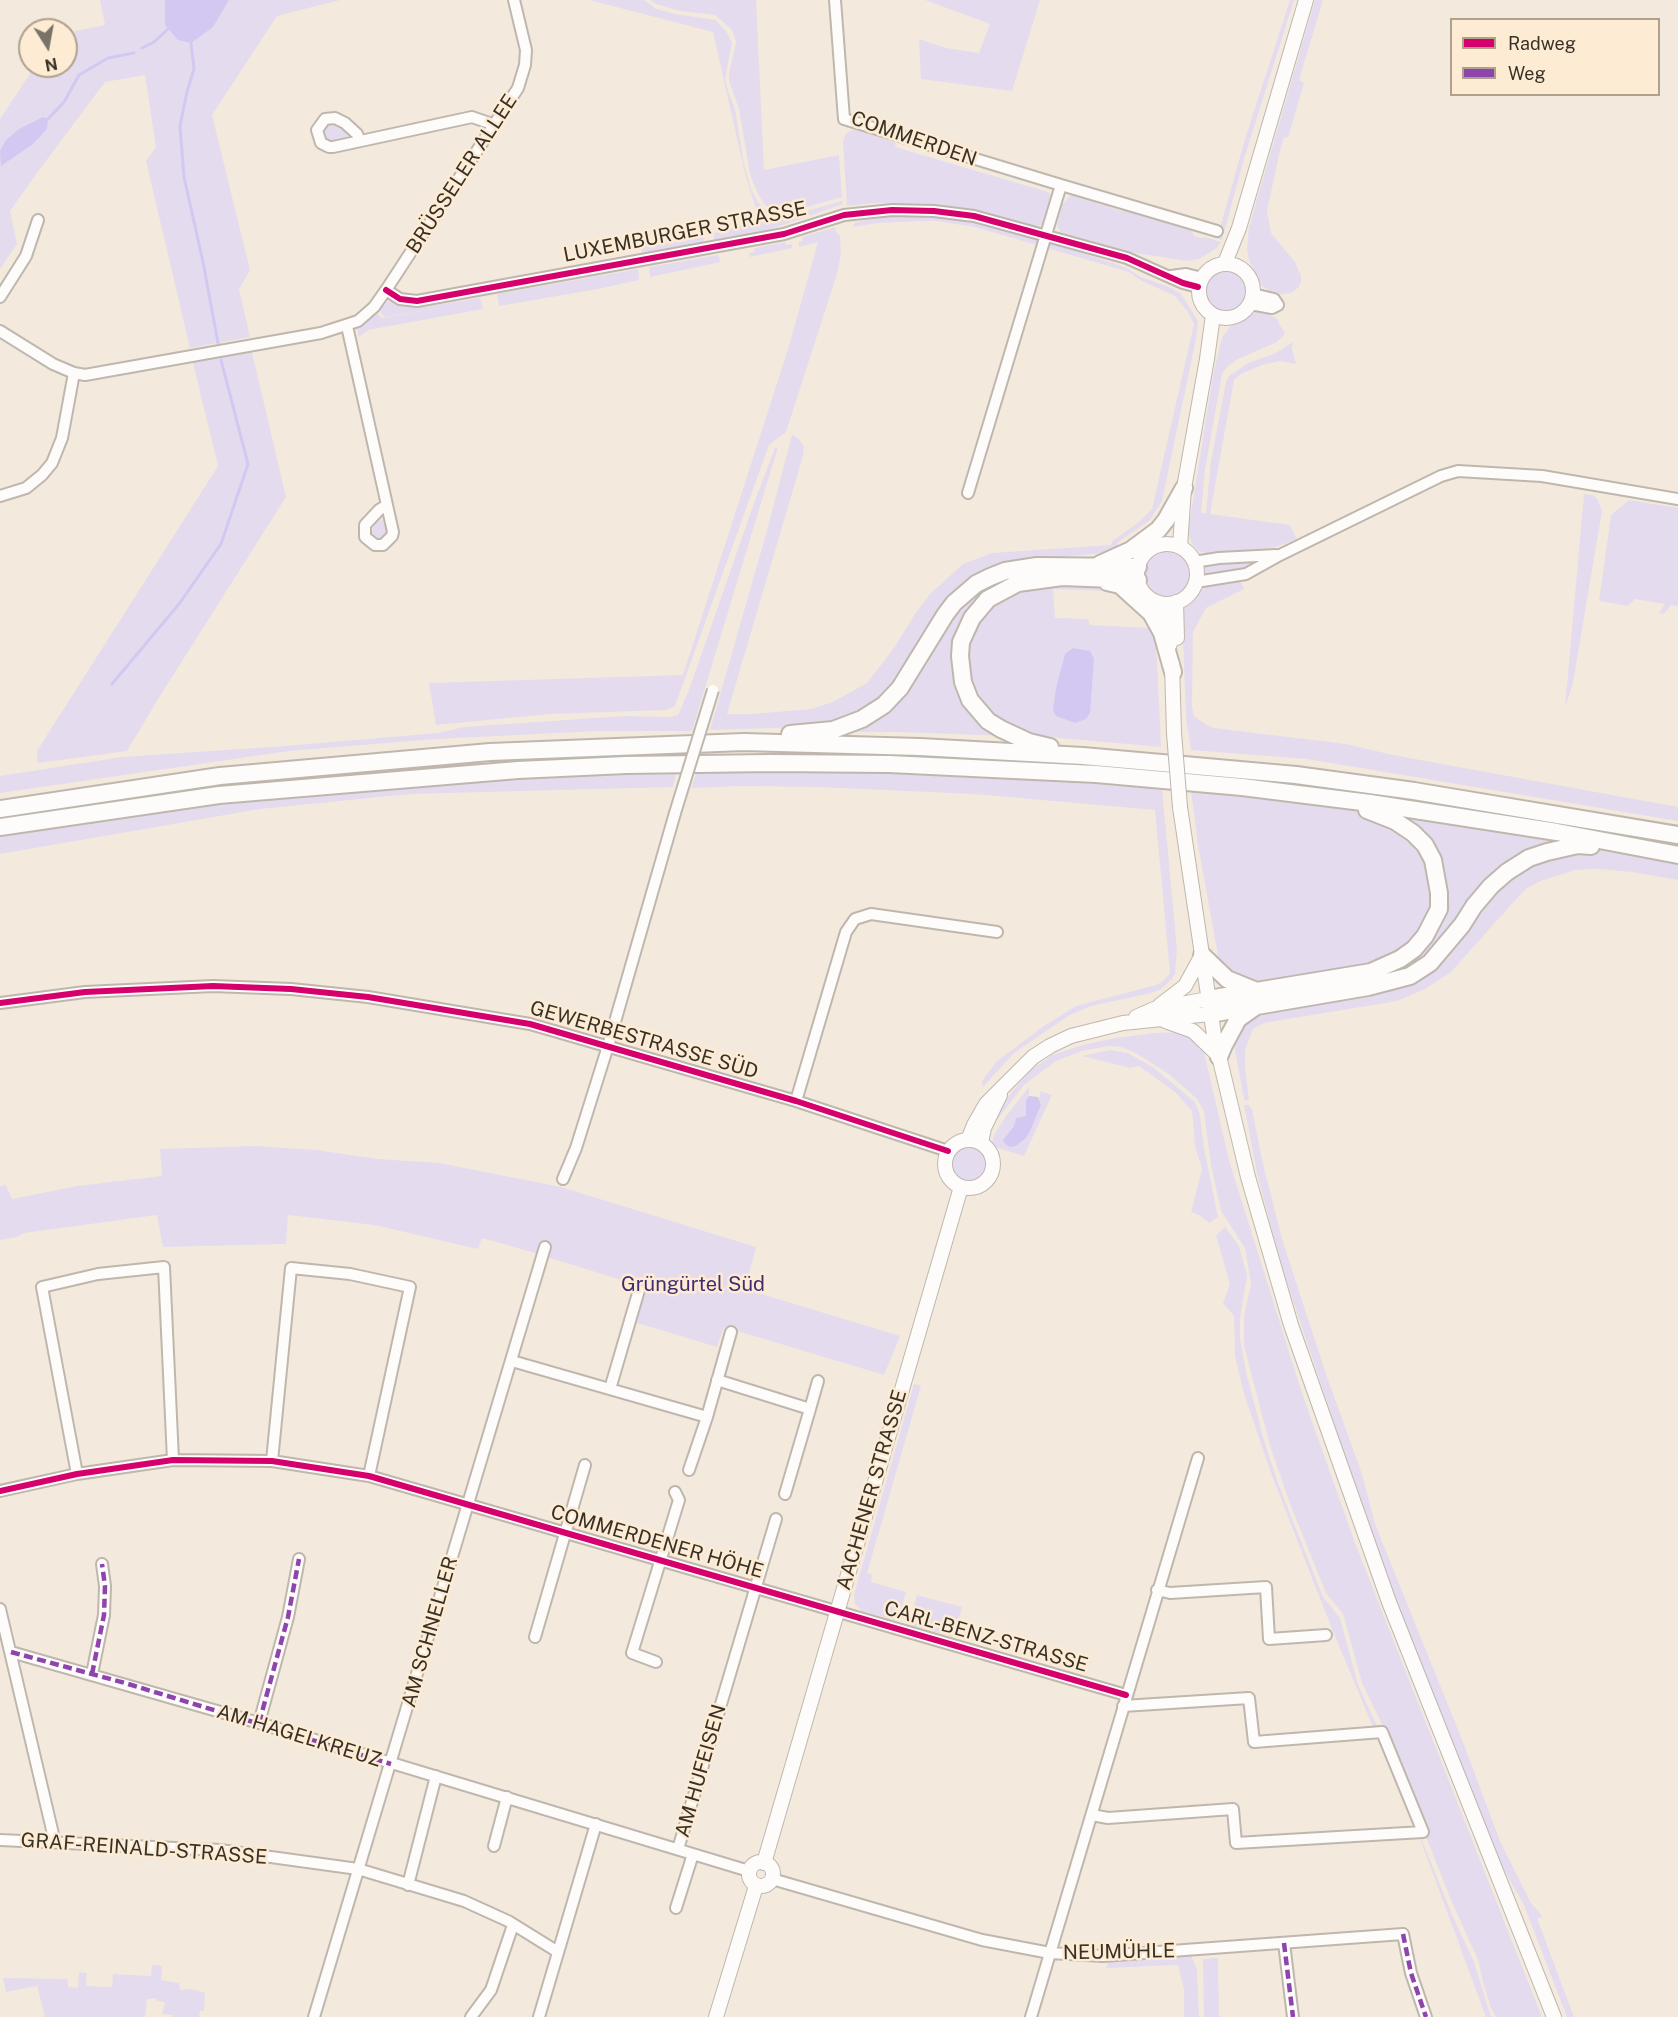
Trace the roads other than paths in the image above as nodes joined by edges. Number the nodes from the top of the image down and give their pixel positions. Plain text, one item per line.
1 (514, 0) edge
2 (835, 0) edge
3 (1306, 0) edge
4 (495, 125) junction
5 (360, 141) dead end
6 (1061, 185) junction
7 (38, 220) dead end
8 (1217, 231) dead end
9 (1046, 236) junction
10 (1231, 264) junction
11 (1200, 283) junction
12 (386, 290) junction
13 (0, 297) edge
14 (1218, 316) junction
15 (347, 326) junction
16 (0, 331) edge
17 (74, 373) junction
18 (1184, 488) junction
19 (968, 494) dead end
20 (0, 496) edge
21 (1678, 500) edge
22 (387, 505) dead end
23 (1176, 546) junction
24 (1280, 555) junction
25 (1194, 562) junction
26 (1093, 572) junction
27 (1138, 573) junction
28 (1196, 582) junction
29 (1176, 602) junction
30 (1160, 603) junction
31 (1173, 672) junction
32 (713, 690) dead end
33 (744, 742) junction
34 (1083, 756) junction
35 (1295, 794) junction
36 (0, 809) edge
37 (0, 827) edge
38 (1678, 835) edge
39 (1675, 854) edge
40 (996, 932) dead end
41 (1202, 955) junction
42 (1258, 998) junction
43 (0, 1003) edge
44 (1209, 1006) junction
45 (1156, 1014) junction
46 (608, 1046) junction
47 (1220, 1057) junction
48 (796, 1101) junction
49 (974, 1141) junction
50 (948, 1151) junction
51 (563, 1179) dead end
52 (961, 1187) junction
53 (545, 1247) dead end
54 (639, 1290) dead end
55 (731, 1332) dead end
56 (512, 1361) junction
57 (717, 1380) junction
58 (818, 1381) dead end
59 (610, 1389) junction
60 (810, 1409) junction
61 (707, 1417) junction
62 (1198, 1458) dead end
63 (172, 1460) junction
64 (272, 1461) junction
65 (585, 1465) dead end
66 (689, 1470) dead end
67 (77, 1474) junction
68 (369, 1476) junction
69 (0, 1491) edge
70 (675, 1492) dead end
71 (785, 1494) dead end
72 (468, 1505) junction
73 (776, 1520) dead end
74 (566, 1532) junction
75 (299, 1559) dead end
76 (660, 1561) junction
77 (102, 1564) dead end
78 (756, 1588) junction
79 (1157, 1590) junction
80 (0, 1609) edge
81 (837, 1611) junction
82 (1326, 1635) dead end
83 (535, 1637) dead end
84 (11, 1652) junction
85 (656, 1662) dead end
86 (92, 1674) junction
87 (724, 1692) joint
88 (1125, 1700) junction
89 (259, 1723) junction
90 (391, 1764) junction
91 (436, 1776) junction
92 (507, 1797) junction
93 (1092, 1815) junction
94 (596, 1824) junction
95 (0, 1840) edge
96 (53, 1842) junction
97 (494, 1846) dead end
98 (678, 1849) junction
99 (693, 1854) junction
100 (764, 1863) junction
101 (358, 1869) junction
102 (749, 1870) junction
103 (772, 1879) junction
104 (408, 1885) junction
105 (756, 1886) junction
106 (676, 1908) dead end
107 (513, 1925) junction
108 (1284, 1942) junction
109 (558, 1952) junction
110 (1050, 1953) junction
111 (314, 2017) edge
112 (471, 2017) edge
113 (539, 2017) edge
114 (716, 2017) edge
115 (1031, 2017) edge
116 (1293, 2017) edge
117 (1426, 2017) edge
118 (1554, 2017) edge

1 - 4 street, BRÜSSELER ALLEE
2 - 6 street, COMMERDEN
3 - 10 main road
4 - 5 street
4 - 12 street, BRÜSSELER ALLEE
6 - 8 street, COMMERDEN
6 - 9 street
7 - 13 street
9 - 11 street, LUXEMBURGER STRASSE
9 - 12 street, LUXEMBURGER STRASSE
9 - 19 street
10 - 11 main road
10 - 14 main road
11 - 14 main road
12 - 15 street, BRÜSSELER ALLEE
14 - 18 main road
15 - 17 street, BRÜSSELER ALLEE
15 - 22 street
16 - 17 street, BRÜSSELER ALLEE
17 - 20 street
18 - 23 main road
18 - 26 highway
21 - 24 street
23 - 25 main road
23 - 27 main road
24 - 25 street
24 - 28 street
25 - 28 main road
26 - 27 highway
26 - 31 highway
26 - 33 highway
26 - 34 highway
27 - 30 main road
28 - 29 main road
29 - 30 main road
29 - 31 main road
30 - 31 main road
31 - 41 main road, bridge
32 - 46 street, GEWERBESTRASSE SÜD, bridge
33 - 34 highway
33 - 36 highway
34 - 38 highway
35 - 37 highway
35 - 39 highway
35 - 42 highway
39 - 42 highway
40 - 48 street
41 - 42 highway
41 - 44 main road
41 - 45 main road
42 - 44 highway
42 - 47 highway
43 - 46 street, GEWERBESTRASSE SÜD
44 - 45 main road
44 - 47 main road
45 - 47 main road
45 - 49 main road
46 - 48 street, GEWERBESTRASSE SÜD
46 - 51 street, GEWERBESTRASSE SÜD
47 - 118 main road
48 - 50 street, GEWERBESTRASSE SÜD
49 - 50 main road
49 - 52 main road
50 - 52 main road
52 - 81 main road, AACHENER STRASSE
53 - 56 street, AM SCHNELLER
54 - 59 street
55 - 57 street
56 - 59 street
56 - 72 street, AM SCHNELLER
57 - 60 street
57 - 61 street
58 - 60 street
59 - 61 street
60 - 71 street
61 - 66 street
62 - 79 street
63 - 64 street, COMMERDENER HÖHE
63 - 67 street, COMMERDENER HÖHE
63 - 67 street
64 - 68 street, COMMERDENER HÖHE
64 - 68 street
65 - 74 street, COMMERDENER HÖHE
67 - 69 street, COMMERDENER HÖHE
68 - 72 street, COMMERDENER HÖHE
70 - 76 street, COMMERDENER HÖHE
72 - 74 street, COMMERDENER HÖHE
72 - 90 street, AM SCHNELLER
73 - 78 street, COMMERDENER HÖHE
74 - 76 street, COMMERDENER HÖHE
74 - 83 street, COMMERDENER HÖHE
75 - 89 street
76 - 78 street, COMMERDENER HÖHE
76 - 85 street, COMMERDENER HÖHE
77 - 86 street
78 - 81 street, COMMERDENER HÖHE
78 - 87 street, COMMERDENER HÖHE
79 - 82 street
79 - 88 street
80 - 84 street
81 - 88 street, CARL-BENZ-STRASSE
81 - 100 main road, AACHENER STRASSE
84 - 86 street, AM HAGELKREUZ
84 - 96 street
86 - 89 street, AM HAGELKREUZ
87 - 98 street, AM HUFEISEN
88 - 93 street
88 - 93 street, CARL-BENZ-STRASSE
89 - 90 street, AM HAGELKREUZ
90 - 91 street, AM HAGELKREUZ
90 - 101 street, AM SCHNELLER
91 - 92 street, AM HAGELKREUZ
91 - 104 street
92 - 94 street, AM HAGELKREUZ
92 - 97 street
93 - 110 street
94 - 98 street, AM HAGELKREUZ
94 - 109 street
95 - 96 street, GRAF-REINALD-STRASSE
96 - 101 street, GRAF-REINALD-STRASSE
98 - 99 street, AM HAGELKREUZ
99 - 102 street, AM HAGELKREUZ
99 - 106 street
100 - 102 main road
100 - 103 main road
101 - 104 street, GRAF-REINALD-STRASSE
101 - 111 street, AM SCHNELLER
102 - 105 main road
103 - 105 main road
103 - 110 street, NEUMÜHLE
104 - 107 street, GRAF-REINALD-STRASSE
105 - 114 main road
107 - 109 street, GRAF-REINALD-STRASSE
107 - 112 street
108 - 110 street, NEUMÜHLE
108 - 116 street
108 - 117 street, NEUMÜHLE
109 - 113 street
110 - 115 street

